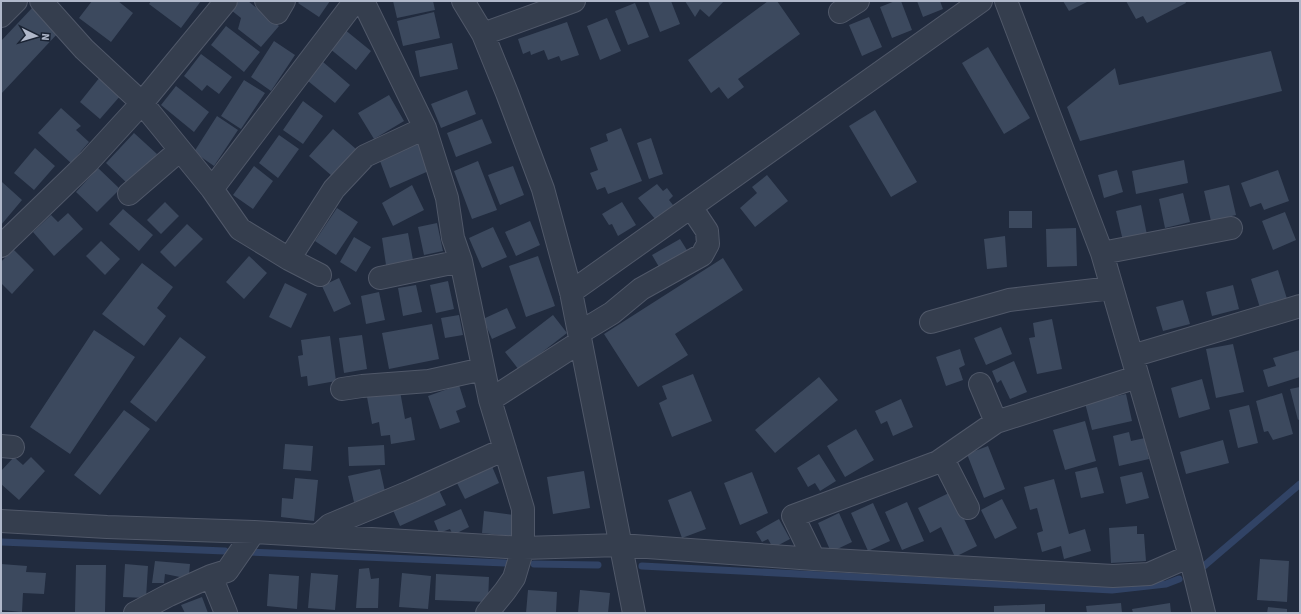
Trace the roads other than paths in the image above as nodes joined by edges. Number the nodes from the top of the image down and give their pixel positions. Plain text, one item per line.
1 (16, 1) edge
2 (41, 1) edge
3 (226, 1) edge
4 (266, 1) edge
5 (284, 1) edge
6 (355, 1) edge
7 (363, 1) edge
8 (463, 1) edge
9 (574, 1) edge
10 (980, 1) edge
11 (1006, 1) edge
12 (1, 16) edge
13 (483, 34) junction
14 (142, 103) junction
15 (425, 128) junction
16 (180, 150) junction
17 (212, 189) junction
18 (130, 194) dead end
19 (691, 207) junction
20 (1231, 228) dead end
21 (1, 246) edge
22 (1102, 253) junction
23 (289, 259) junction
24 (461, 261) junction
25 (320, 275) dead end
26 (380, 278) dead end
27 (1112, 288) junction
28 (571, 292) junction
29 (1300, 306) edge
30 (931, 322) dead end
31 (580, 338) junction
32 (1132, 356) junction
33 (483, 369) junction
34 (1137, 377) junction
35 (980, 384) dead end
36 (342, 389) dead end
37 (490, 400) junction
38 (996, 422) junction
39 (505, 449) junction
40 (943, 459) junction
41 (968, 508) dead end
42 (1, 521) edge
43 (254, 532) junction
44 (319, 536) junction
45 (620, 545) junction
46 (523, 548) junction
47 (1190, 556) junction
48 (814, 559) junction
49 (212, 576) junction
50 (135, 613) edge
51 (226, 613) edge
52 (487, 613) edge
53 (634, 613) edge
54 (1204, 613) edge

1 - 12 street
2 - 14 street
3 - 14 street
4 - 5 street
6 - 17 street
7 - 15 street
8 - 13 street
9 - 13 street
10 - 19 street
11 - 22 street
13 - 28 street
14 - 16 street
14 - 21 street
15 - 23 street
15 - 24 street
16 - 17 street
16 - 18 street
17 - 23 street
19 - 28 street
19 - 31 street
20 - 22 street
22 - 27 street
23 - 25 street
24 - 26 street
24 - 33 street
27 - 30 street
27 - 32 street
28 - 31 street
29 - 32 street
31 - 37 street
31 - 45 street
32 - 34 street
33 - 36 street
33 - 37 street
34 - 38 street
34 - 47 street
35 - 38 street
37 - 39 street
38 - 40 street
39 - 44 street
39 - 46 street
40 - 41 street
40 - 48 street
42 - 43 street
43 - 44 street
43 - 49 street
44 - 46 street
45 - 46 street
45 - 48 street
45 - 53 street
46 - 52 street
47 - 48 street
47 - 54 street
49 - 50 street
49 - 51 street

